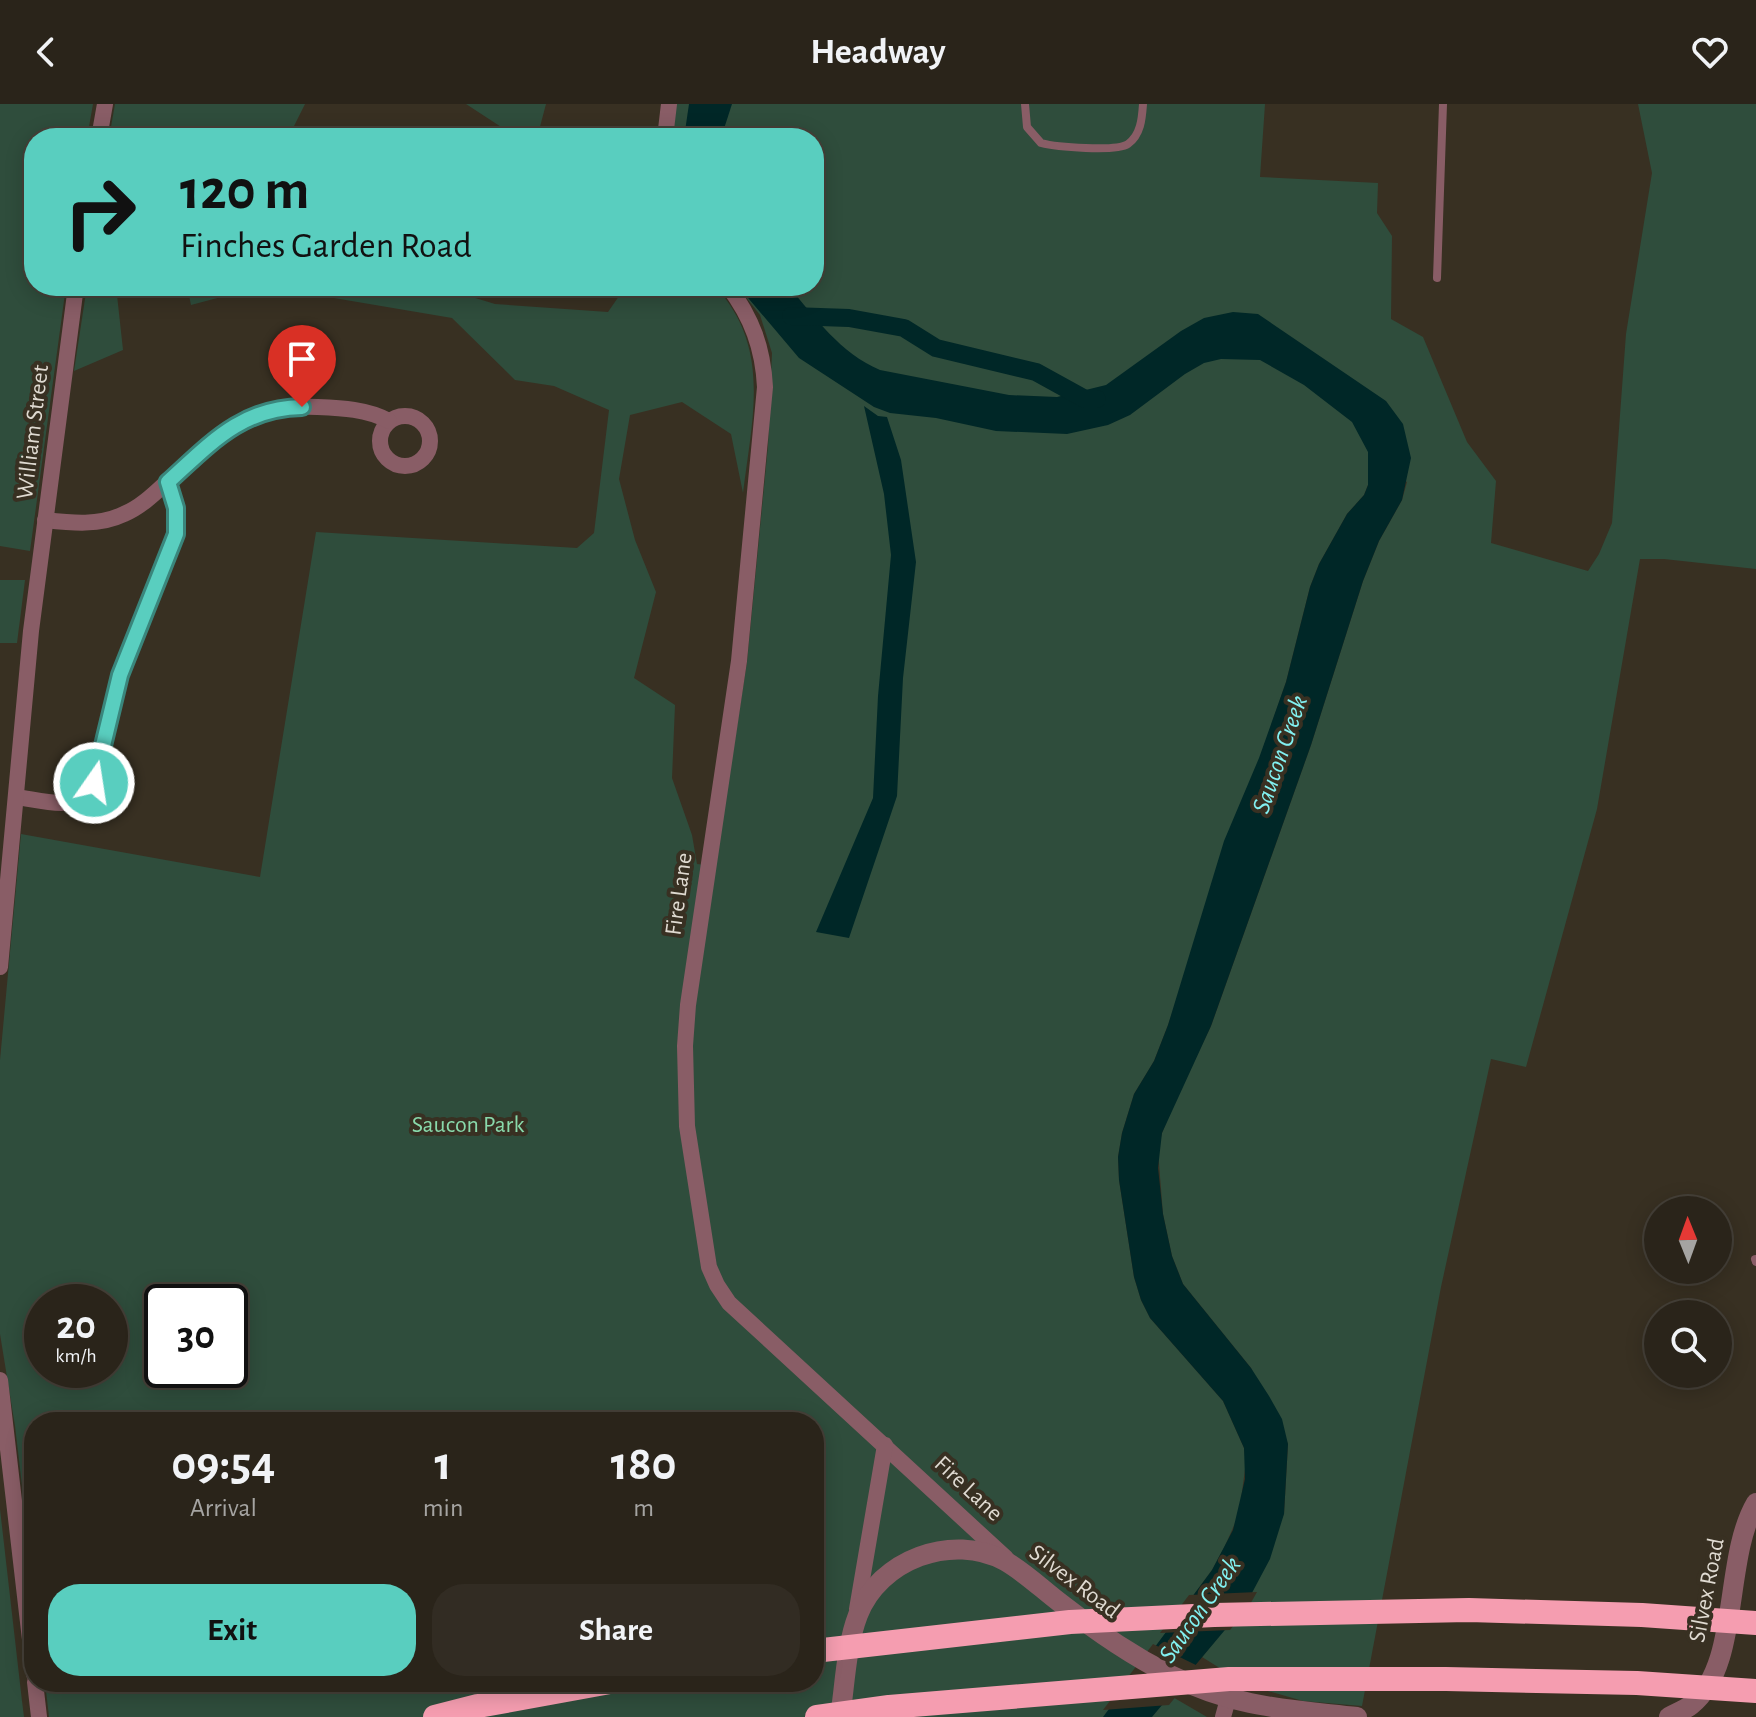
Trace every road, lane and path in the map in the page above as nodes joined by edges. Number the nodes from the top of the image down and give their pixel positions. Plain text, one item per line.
1 (105, 104) edge
2 (669, 104) edge
3 (1025, 104) edge
4 (1143, 104) edge
5 (1443, 104) edge
6 (101, 128) edge
7 (666, 128) edge
8 (1437, 278) dead end
9 (75, 296) edge
10 (734, 296) edge
11 (389, 421) dead end
12 (168, 482) junction
13 (45, 520) junction
14 (16, 797) junction
15 (0, 967) edge
16 (0, 1380) edge
17 (885, 1445) junction
18 (1756, 1503) edge
19 (1017, 1569) junction
20 (24, 1588) edge
21 (855, 1623) junction
22 (1756, 1623) edge
23 (824, 1650) edge
24 (1756, 1691) edge
25 (36, 1692) edge
26 (560, 1692) edge
27 (1225, 1708) edge
28 (39, 1717) edge
29 (435, 1717) edge
30 (817, 1717) edge
31 (840, 1717) edge
32 (1357, 1717) edge
33 (1669, 1717) edge

1 - 6 street
2 - 7 street
3 - 4 lane
5 - 8 lane
9 - 13 street, William Street
10 - 17 street, Fire Lane
11 - 12 street
12 - 13 street
12 - 14 street
13 - 14 street, William Street
14 - 15 street, William Street
16 - 20 street
17 - 19 street, Fire Lane
17 - 21 street
18 - 33 street, Silvex Road
19 - 21 street, Silvex Road
19 - 27 street, Silvex Road
21 - 31 street, Silvex Road
22 - 23 highway, bridge
24 - 30 highway, bridge
25 - 28 street
26 - 29 highway
27 - 32 street

